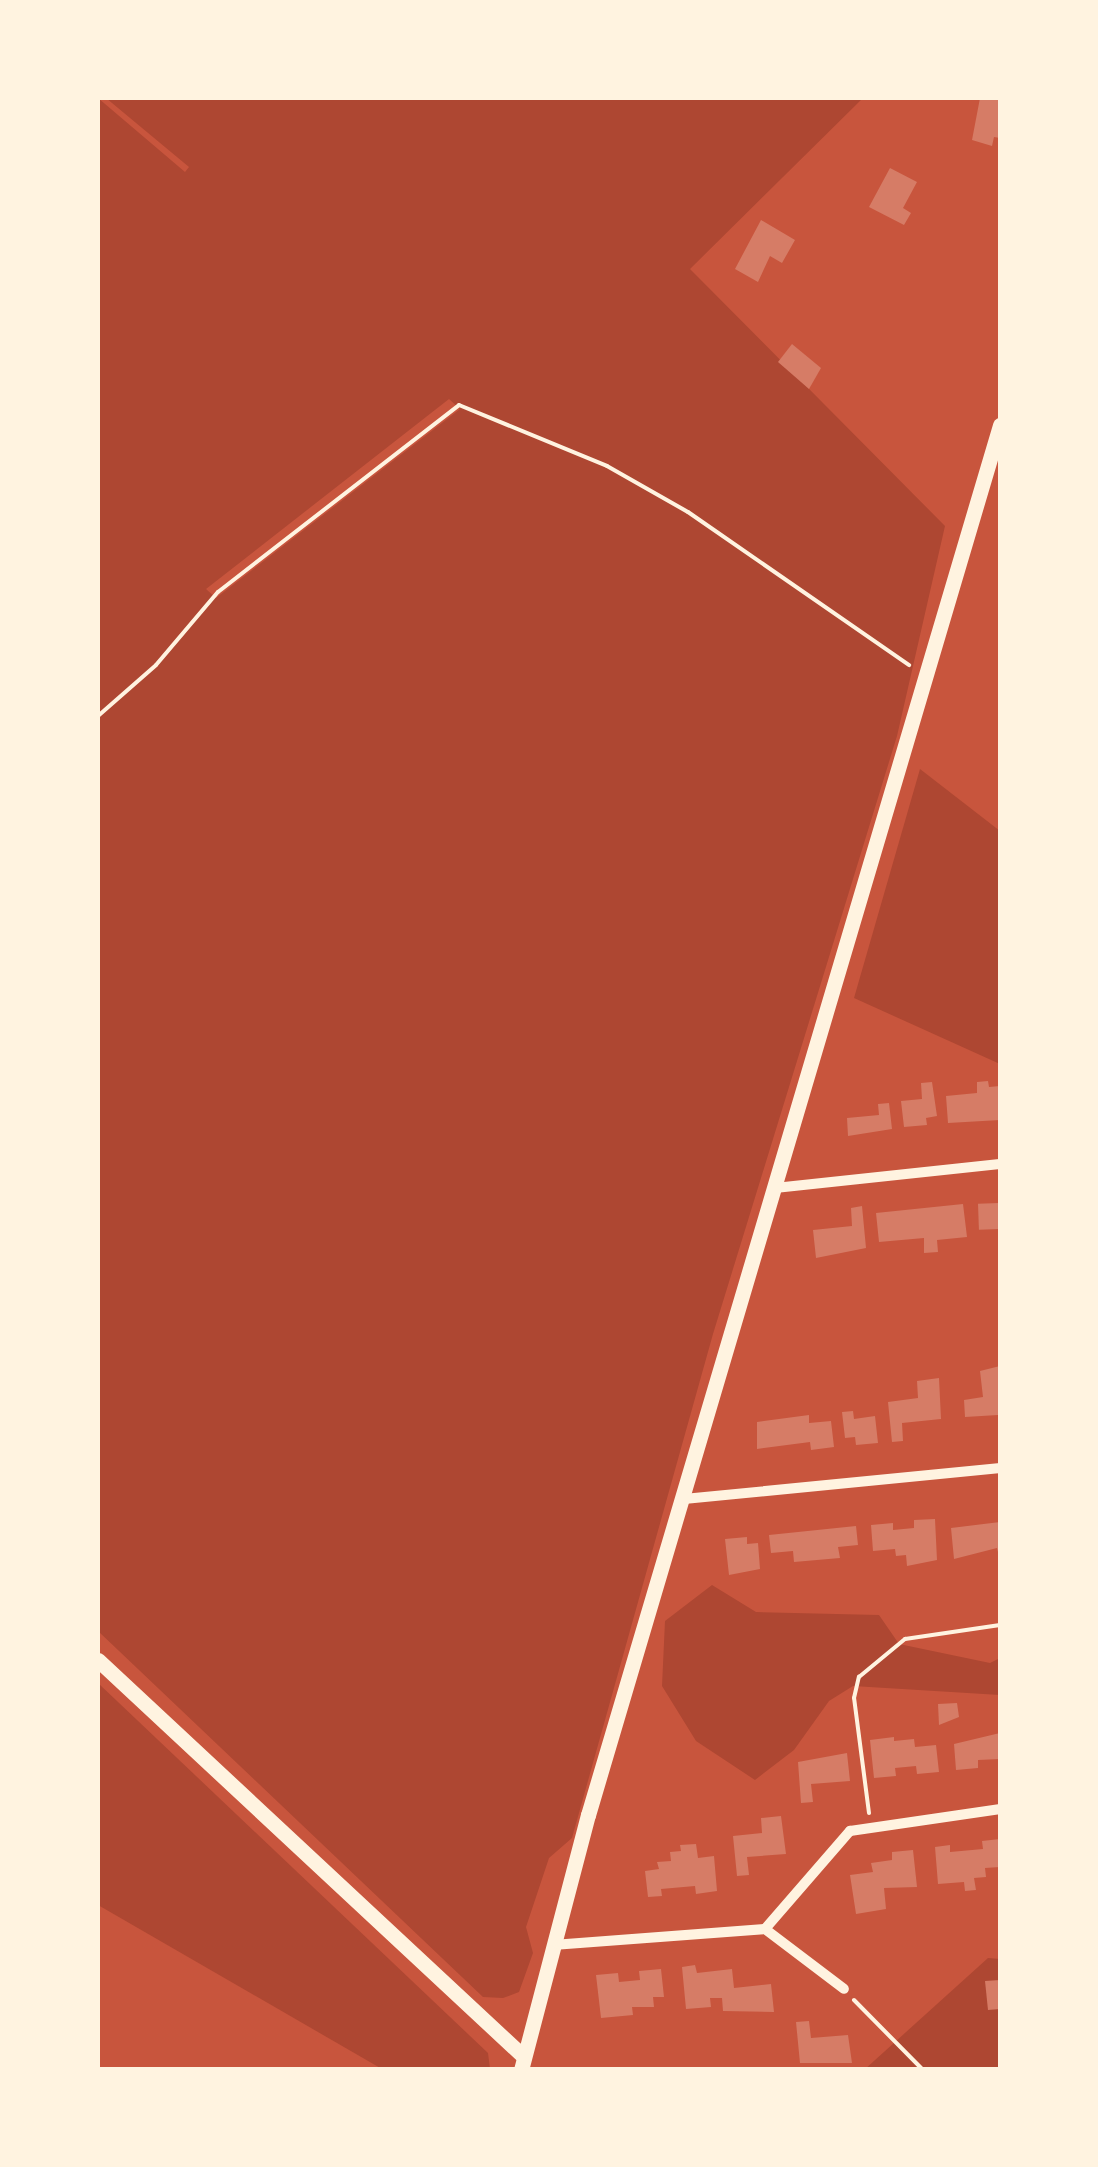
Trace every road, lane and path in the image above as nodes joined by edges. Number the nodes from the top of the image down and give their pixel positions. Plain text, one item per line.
1 (1000, 425) edge
2 (926, 676) junction
3 (98, 716) edge
4 (1000, 1164) edge
5 (775, 1188) junction
6 (1000, 1468) edge
7 (684, 1499) junction
8 (1000, 1625) edge
9 (98, 1660) edge
10 (1000, 1809) edge
11 (871, 1828) junction
12 (765, 1929) junction
13 (552, 1946) junction
14 (844, 1989) joint
15 (522, 2063) edge
16 (923, 2070) edge

1 - 2 street
2 - 3 path
2 - 5 street
4 - 5 street
5 - 7 street
6 - 7 street
7 - 13 street
8 - 11 path
9 - 15 street
10 - 11 street
11 - 12 street
12 - 13 street
12 - 14 street
13 - 15 street
14 - 16 path

